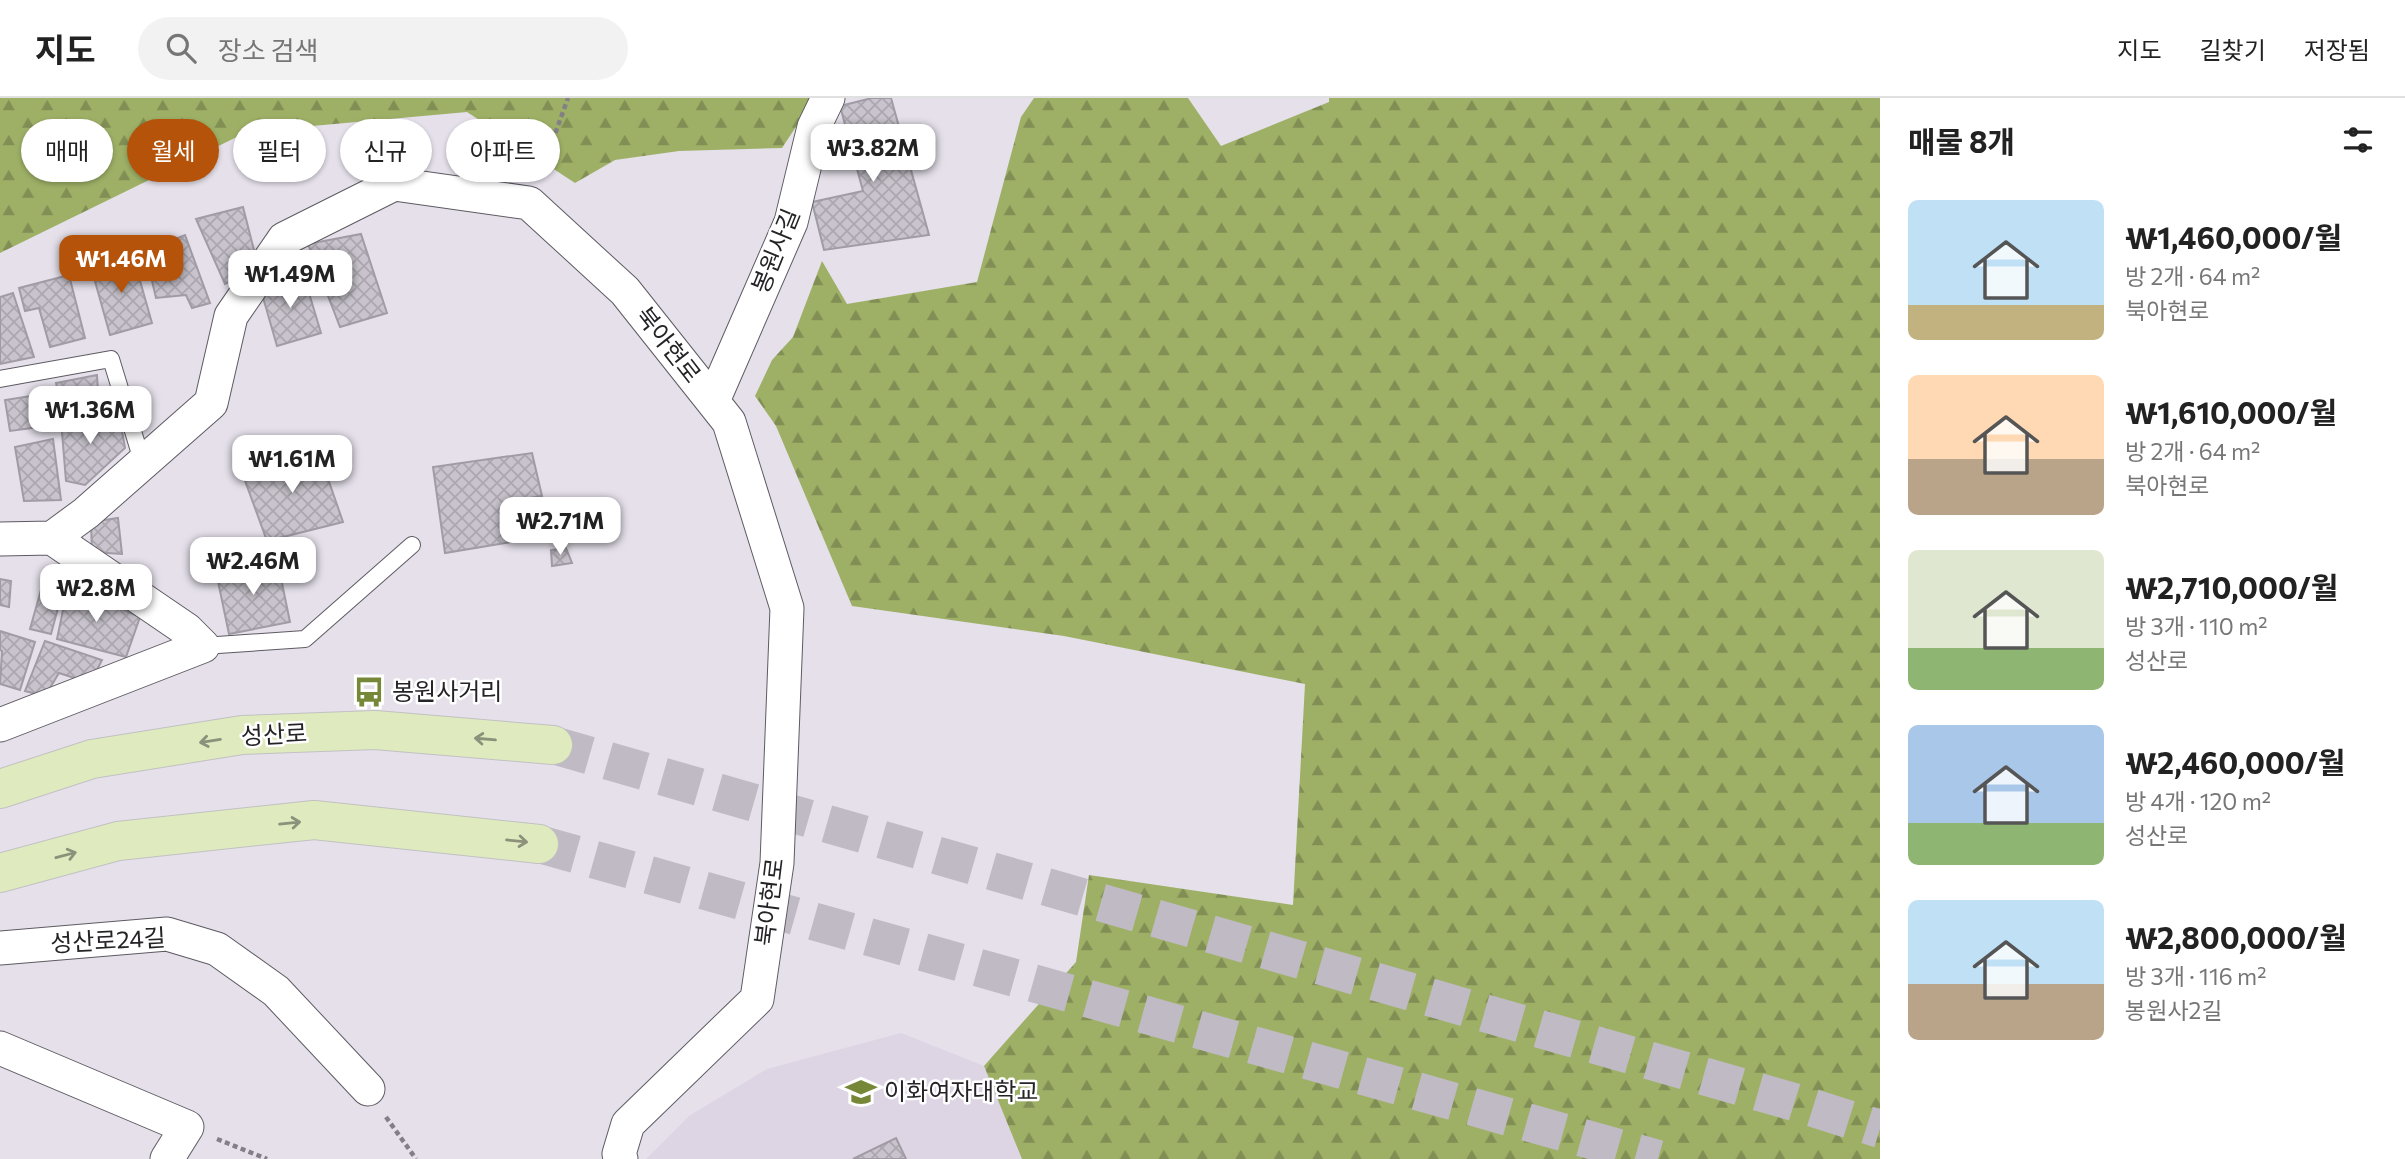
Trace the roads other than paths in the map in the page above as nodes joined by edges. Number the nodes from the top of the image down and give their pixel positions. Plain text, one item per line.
1 (828, 98) edge
2 (0, 379) edge
3 (713, 401) junction
4 (143, 464) junction
5 (52, 538) junction
6 (0, 539) edge
7 (412, 545) dead end
8 (203, 646) junction
9 (0, 725) edge
10 (553, 745) tunnel mouth
11 (0, 789) edge
12 (539, 844) tunnel mouth
13 (0, 873) edge
14 (0, 948) edge
15 (0, 1048) edge
16 (368, 1089) dead end
17 (167, 1159) edge
18 (621, 1159) edge

1 - 3 street, 봉원사길
2 - 4 lane
3 - 4 street, 북아현로
3 - 18 street, 북아현로
4 - 5 street, 북아현로
5 - 6 street
5 - 8 street
7 - 8 lane
8 - 9 street
10 -> 11 main road, 성산로
13 -> 12 main road
14 - 16 street, 성산로24길
15 - 17 street

